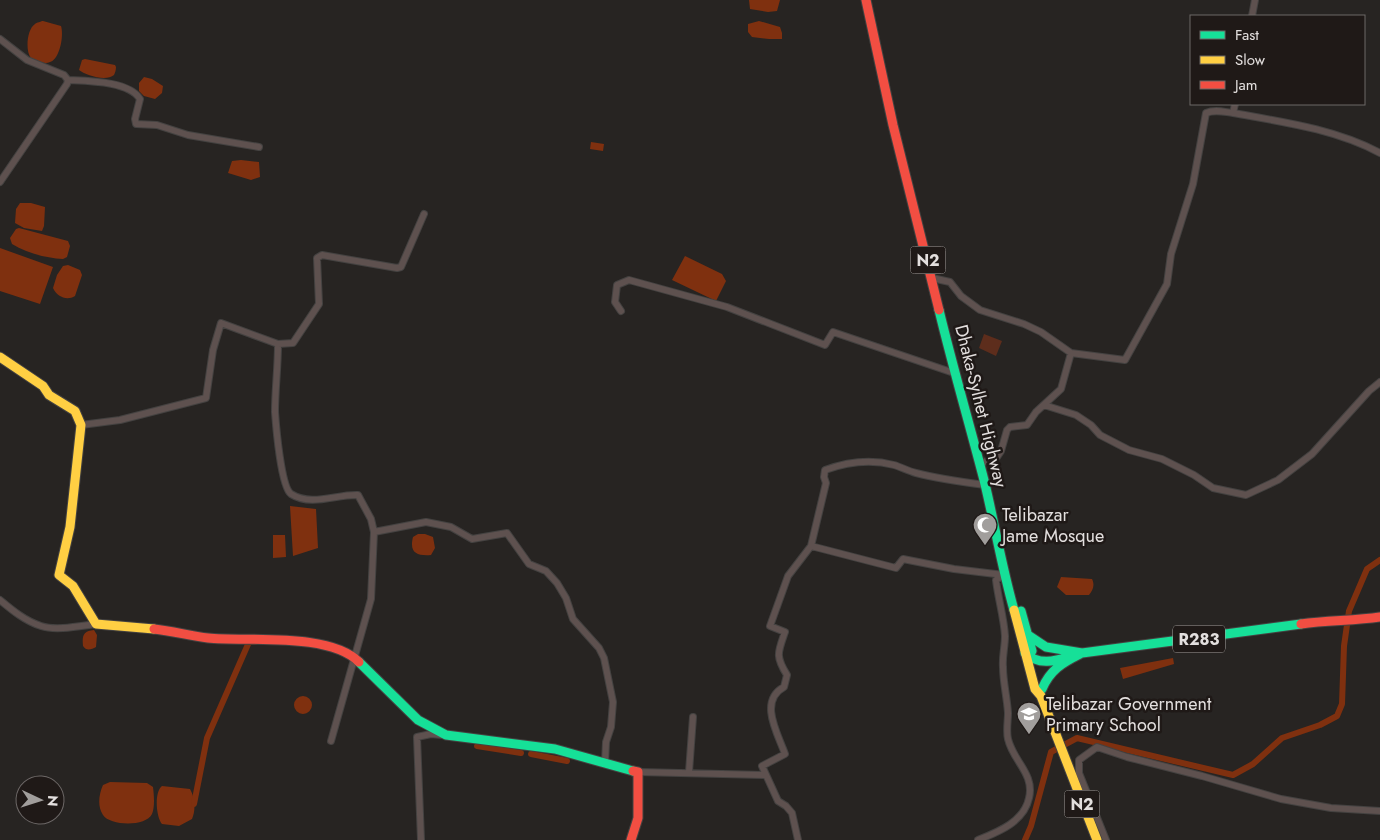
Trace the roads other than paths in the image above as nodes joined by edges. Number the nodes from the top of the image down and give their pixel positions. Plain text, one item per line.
1 (866, 0) edge
2 (1255, 0) edge
3 (1252, 15) edge
4 (0, 39) edge
5 (68, 80) junction
6 (1235, 105) edge
7 (1233, 114) junction
8 (259, 148) dead end
9 (1380, 153) edge
10 (0, 182) edge
11 (424, 214) dead end
12 (932, 278) junction
13 (621, 311) dead end
14 (278, 344) junction
15 (1072, 353) junction
16 (0, 357) edge
17 (954, 373) junction
18 (1380, 382) edge
19 (1044, 405) junction
20 (81, 425) junction
21 (979, 464) junction
22 (985, 485) junction
23 (993, 519) junction
24 (374, 532) junction
25 (811, 546) junction
26 (1004, 575) junction
27 (0, 600) edge
28 (1380, 617) edge
29 (96, 624) junction
30 (1028, 635) junction
31 (1082, 653) junction
32 (355, 658) junction
33 (1032, 665) junction
34 (1042, 692) junction
35 (693, 717) dead end
36 (446, 735) junction
37 (331, 741) dead end
38 (605, 762) junction
39 (638, 772) junction
40 (689, 772) junction
41 (765, 775) junction
42 (1380, 811) edge
43 (421, 840) edge
44 (631, 840) edge
45 (798, 840) edge
46 (978, 840) edge
47 (1097, 840) edge
48 (1106, 840) edge

1 - 12 main road, Dhaka-Sylhet Highway / N2
2 - 3 street
4 - 5 street
5 - 8 street
5 - 10 street
6 - 7 street
7 - 9 street
7 - 15 street
11 - 14 street
12 - 15 street
12 - 17 main road, Dhaka-Sylhet Highway / N2
13 - 17 street
14 - 20 street
14 - 24 street
15 - 19 street
16 - 20 main road
17 - 21 main road, Dhaka-Sylhet Highway / N2
18 - 19 street
19 - 21 street
20 - 29 main road
21 - 22 main road, Dhaka-Sylhet Highway / N2
22 - 23 main road, Dhaka-Sylhet Highway / N2
22 - 25 street
23 - 26 main road, Dhaka-Sylhet Highway / N2
23 - 30 main road
24 - 32 street
24 - 38 street
25 - 26 street
25 - 41 street
26 - 33 main road, Dhaka-Sylhet Highway / N2
26 - 46 street
27 - 29 street
28 - 31 main road, R283
29 - 32 main road
30 - 31 main road, R283
30 - 33 main road
31 - 33 main road, R283
31 - 34 main road, R283
32 - 36 main road
32 - 37 street
33 - 34 main road
34 - 47 main road, N2
35 - 40 street
36 - 38 main road
36 - 43 street
38 - 39 main road
39 - 40 street
39 - 44 main road
40 - 41 street
41 - 45 street
42 - 48 street

